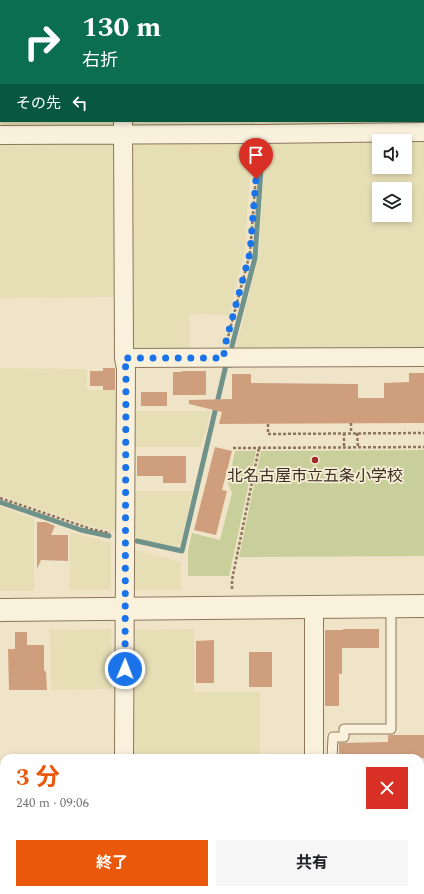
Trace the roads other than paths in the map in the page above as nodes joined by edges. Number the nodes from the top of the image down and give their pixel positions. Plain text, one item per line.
1 (124, 128) edge
2 (424, 132) edge
3 (0, 135) edge
4 (424, 357) edge
5 (124, 358) junction
6 (424, 606) edge
7 (314, 607) junction
8 (391, 607) junction
9 (125, 609) junction
10 (0, 610) edge
11 (124, 754) edge
12 (314, 754) edge
13 (332, 754) edge

1 - 2 street
1 - 3 street
1 - 5 street
4 - 5 street
5 - 9 street
6 - 8 street
7 - 8 street
7 - 9 street
7 - 12 street
8 - 13 lane
9 - 10 street
9 - 11 street

